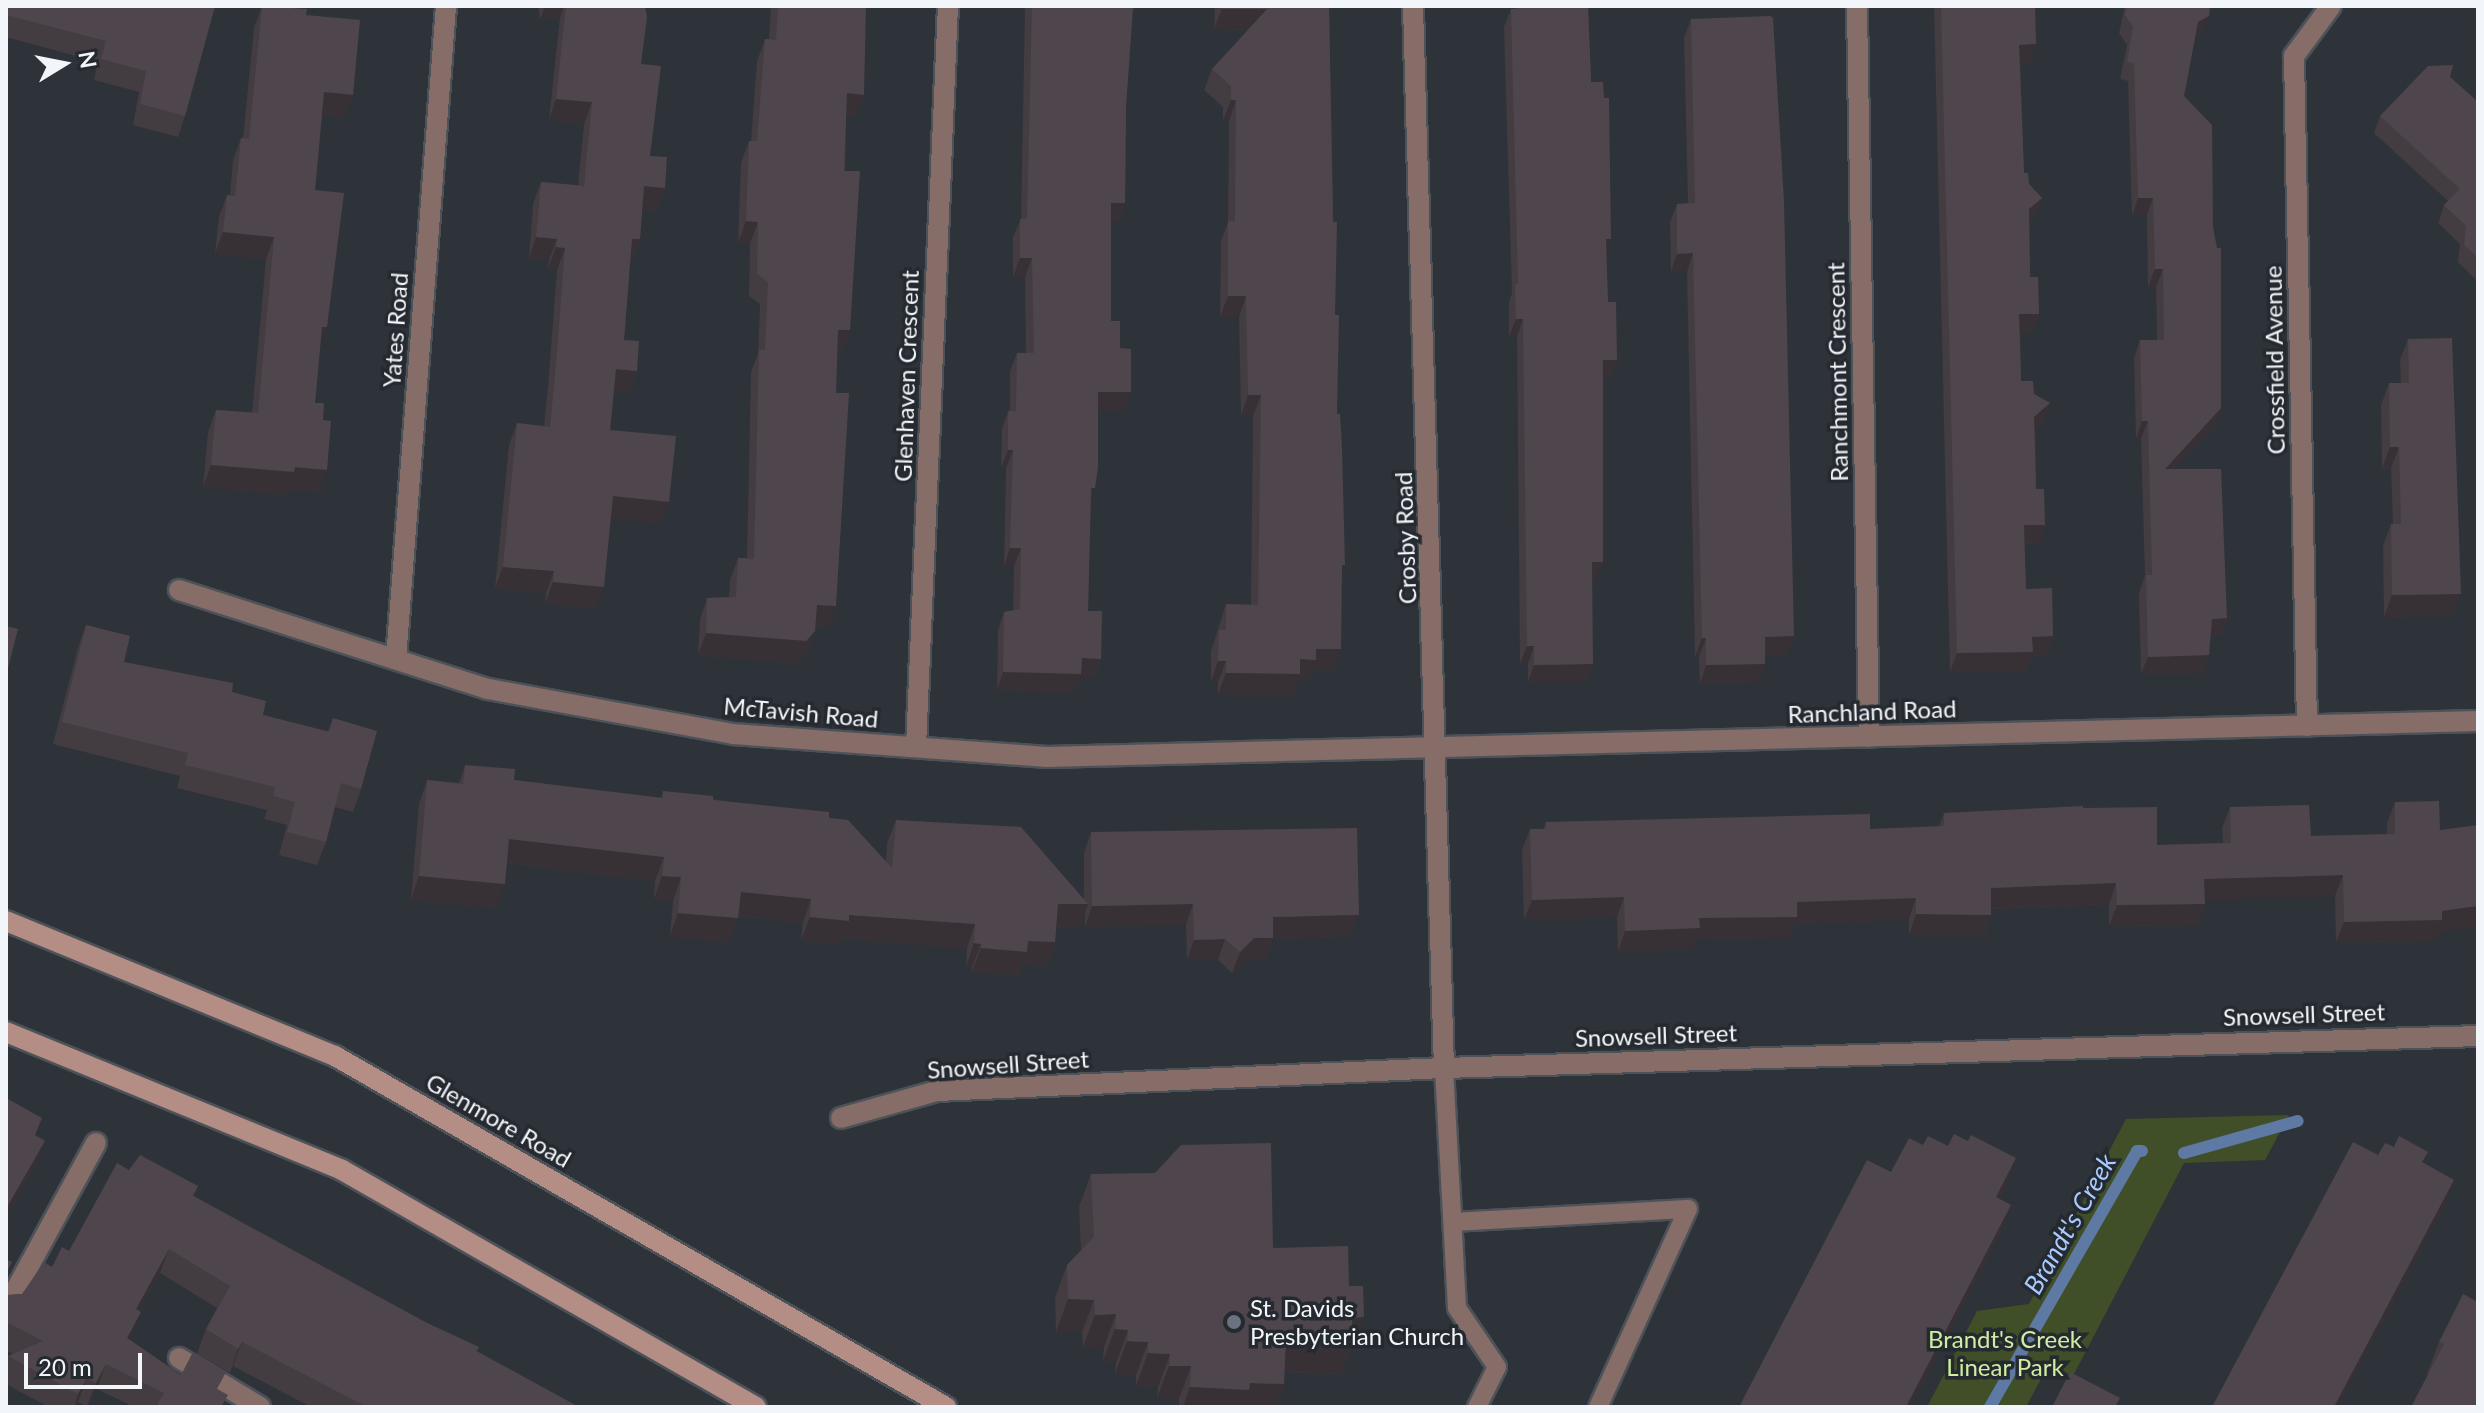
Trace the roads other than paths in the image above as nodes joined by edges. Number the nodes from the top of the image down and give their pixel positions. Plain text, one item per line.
1 (446, 6) edge
2 (948, 6) edge
3 (1413, 6) edge
4 (1857, 6) edge
5 (2331, 6) edge
6 (179, 590) dead end
7 (396, 659) junction
8 (2478, 721) edge
9 (2307, 726) junction
10 (1869, 737) junction
11 (916, 747) junction
12 (1438, 749) junction
13 (6, 921) edge
14 (6, 1032) edge
15 (2478, 1036) edge
16 (1444, 1068) junction
17 (841, 1118) dead end
18 (96, 1143) dead end
19 (1453, 1222) junction
20 (6, 1308) edge
21 (179, 1358) dead end
22 (260, 1407) edge
23 (756, 1407) edge
24 (946, 1407) edge
25 (1477, 1407) edge
26 (1598, 1407) edge

1 - 7 street, Yates Road
2 - 11 street, Glenhaven Crescent
3 - 12 street, Crosby Road
4 - 10 street, Ranchmont Crescent
5 - 9 street, Crossfield Avenue
6 - 7 street, McTavish Road
7 - 11 street, McTavish Road
8 - 9 street, Ranchland Road
9 - 10 street, Ranchland Road
10 - 12 street, Ranchland Road
11 - 12 street, McTavish Road
12 - 16 street, Crosby Road
13 - 24 main road, Glenmore Road
14 - 23 main road
15 - 16 street, Snowsell Street
16 - 17 street, Snowsell Street
16 - 19 lane
18 - 20 street
19 - 25 lane
19 - 26 lane
21 - 22 street

